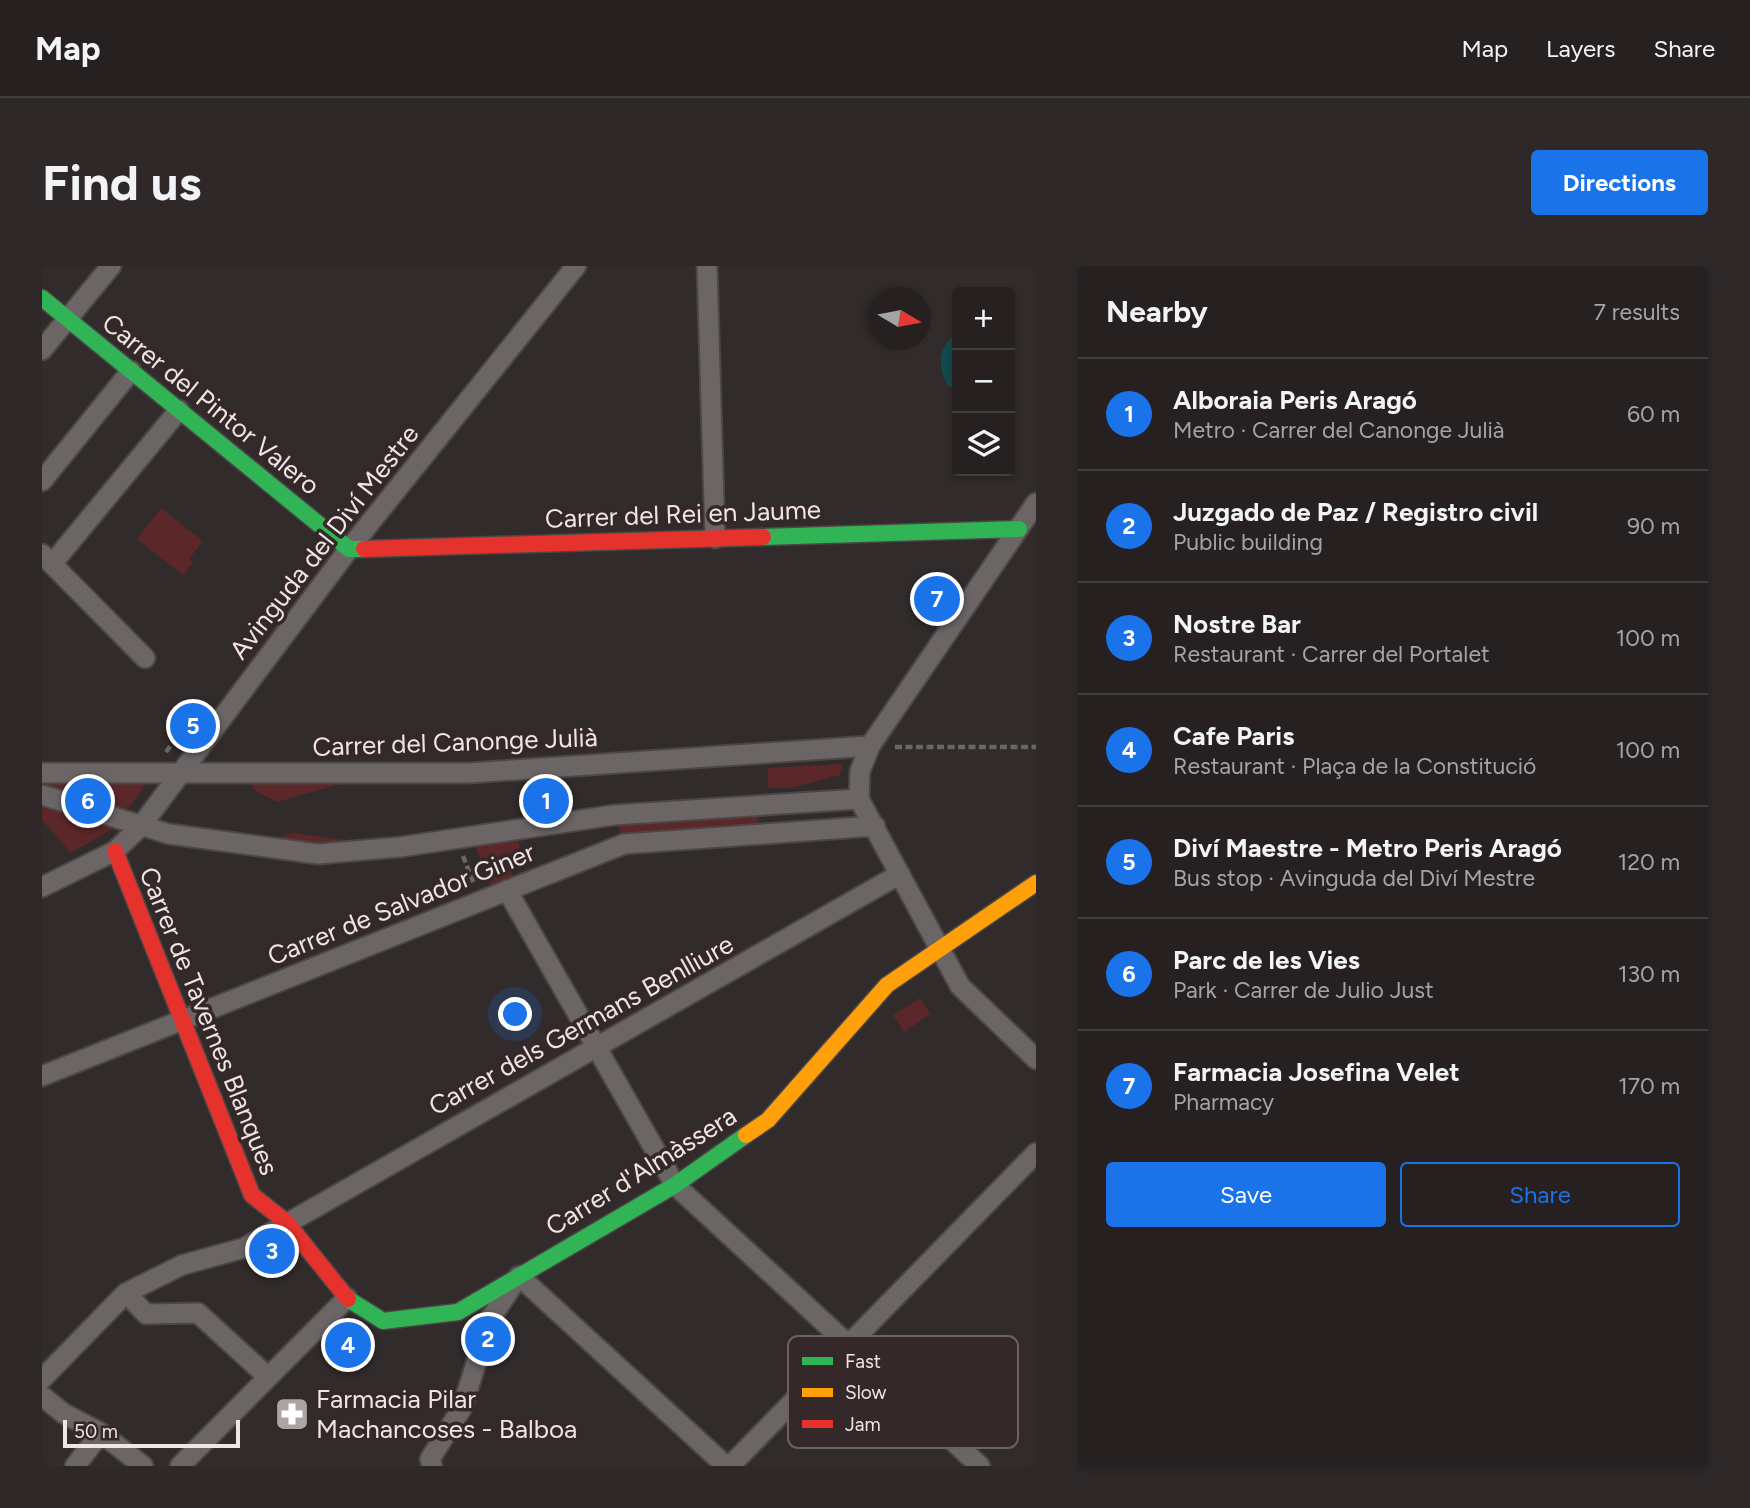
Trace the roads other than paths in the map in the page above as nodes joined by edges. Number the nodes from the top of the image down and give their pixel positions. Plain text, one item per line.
1 (111, 266) edge
2 (576, 266) edge
3 (708, 266) edge
4 (42, 298) edge
5 (68, 319) junction
6 (42, 350) edge
7 (131, 371) junction
8 (179, 410) junction
9 (42, 481) edge
10 (1036, 503) edge
11 (1019, 529) junction
12 (715, 538) junction
13 (349, 549) junction
14 (47, 559) edge
15 (145, 658) dead end
16 (870, 746) junction
17 (181, 772) junction
18 (42, 773) edge
19 (42, 795) edge
20 (859, 799) junction
21 (141, 826) junction
22 (874, 826) junction
23 (115, 851) junction
24 (901, 874) junction
25 (1036, 883) edge
26 (42, 887) edge
27 (507, 890) junction
28 (940, 947) junction
29 (182, 1020) junction
30 (596, 1046) junction
31 (1036, 1059) edge
32 (42, 1076) edge
33 (1036, 1153) edge
34 (675, 1185) junction
35 (286, 1222) junction
36 (519, 1276) junction
37 (126, 1293) junction
38 (347, 1298) junction
39 (458, 1312) joint
40 (839, 1336) edge
41 (858, 1336) edge
42 (268, 1377) junction
43 (42, 1379) edge
44 (42, 1396) edge
45 (788, 1406) edge
46 (101, 1433) junction
47 (961, 1448) edge
48 (75, 1466) edge
49 (143, 1466) edge
50 (180, 1466) edge
51 (432, 1466) edge
52 (728, 1466) edge
53 (981, 1466) edge

1 - 5 street
2 - 13 street, Avinguda del Diví Mestre
3 - 12 street
4 - 5 street, Carrer del Pintor Valero
5 - 6 street
5 - 7 street, Carrer del Pintor Valero
7 - 8 street, Carrer del Pintor Valero
7 - 9 street
8 - 13 street, Carrer del Pintor Valero
8 - 14 street
10 - 11 street
11 - 12 street, Carrer del Rei en Jaume
11 - 16 street
12 - 13 street, Carrer del Rei en Jaume
13 - 17 street, Avinguda del Diví Mestre
14 - 15 street
16 - 17 street, Carrer del Canonge Julià
16 - 20 street
17 - 18 street, Carrer del Canonge Julià
17 - 21 street, Avinguda del Diví Mestre
19 - 21 street
20 - 21 street
20 - 22 street
21 - 23 street, Avinguda del Diví Mestre
22 - 24 street
22 - 27 street, Carrer de Salvador Giner
23 - 26 street, Avinguda del Diví Mestre
23 - 29 street, Carrer de Tavernes Blanques
24 - 28 street
24 - 30 street, Carrer dels Germans Benlliure
25 - 28 street, Carrer d'Almàssera
27 - 29 street, Carrer de Salvador Giner
27 - 30 street
28 - 31 street
28 - 34 street, Carrer d'Almàssera
29 - 32 street, Carrer de Salvador Giner
29 - 35 street, Carrer de Tavernes Blanques
30 - 34 street
30 - 35 street, Carrer dels Germans Benlliure
33 - 41 street
34 - 36 street, Carrer d'Almàssera
34 - 40 street
35 - 37 street, Carrer dels Germans Benlliure
35 - 38 street, Carrer de Tavernes Blanques
36 - 39 street, Carrer d'Almàssera
36 - 51 street
36 - 52 street
37 - 42 street
37 - 43 street, Carrer dels Germans Benlliure
38 - 39 street, Carrer de Tavernes Blanques
38 - 42 street
42 - 50 street
44 - 46 street
45 - 52 street
46 - 48 street
46 - 49 street
47 - 53 street

